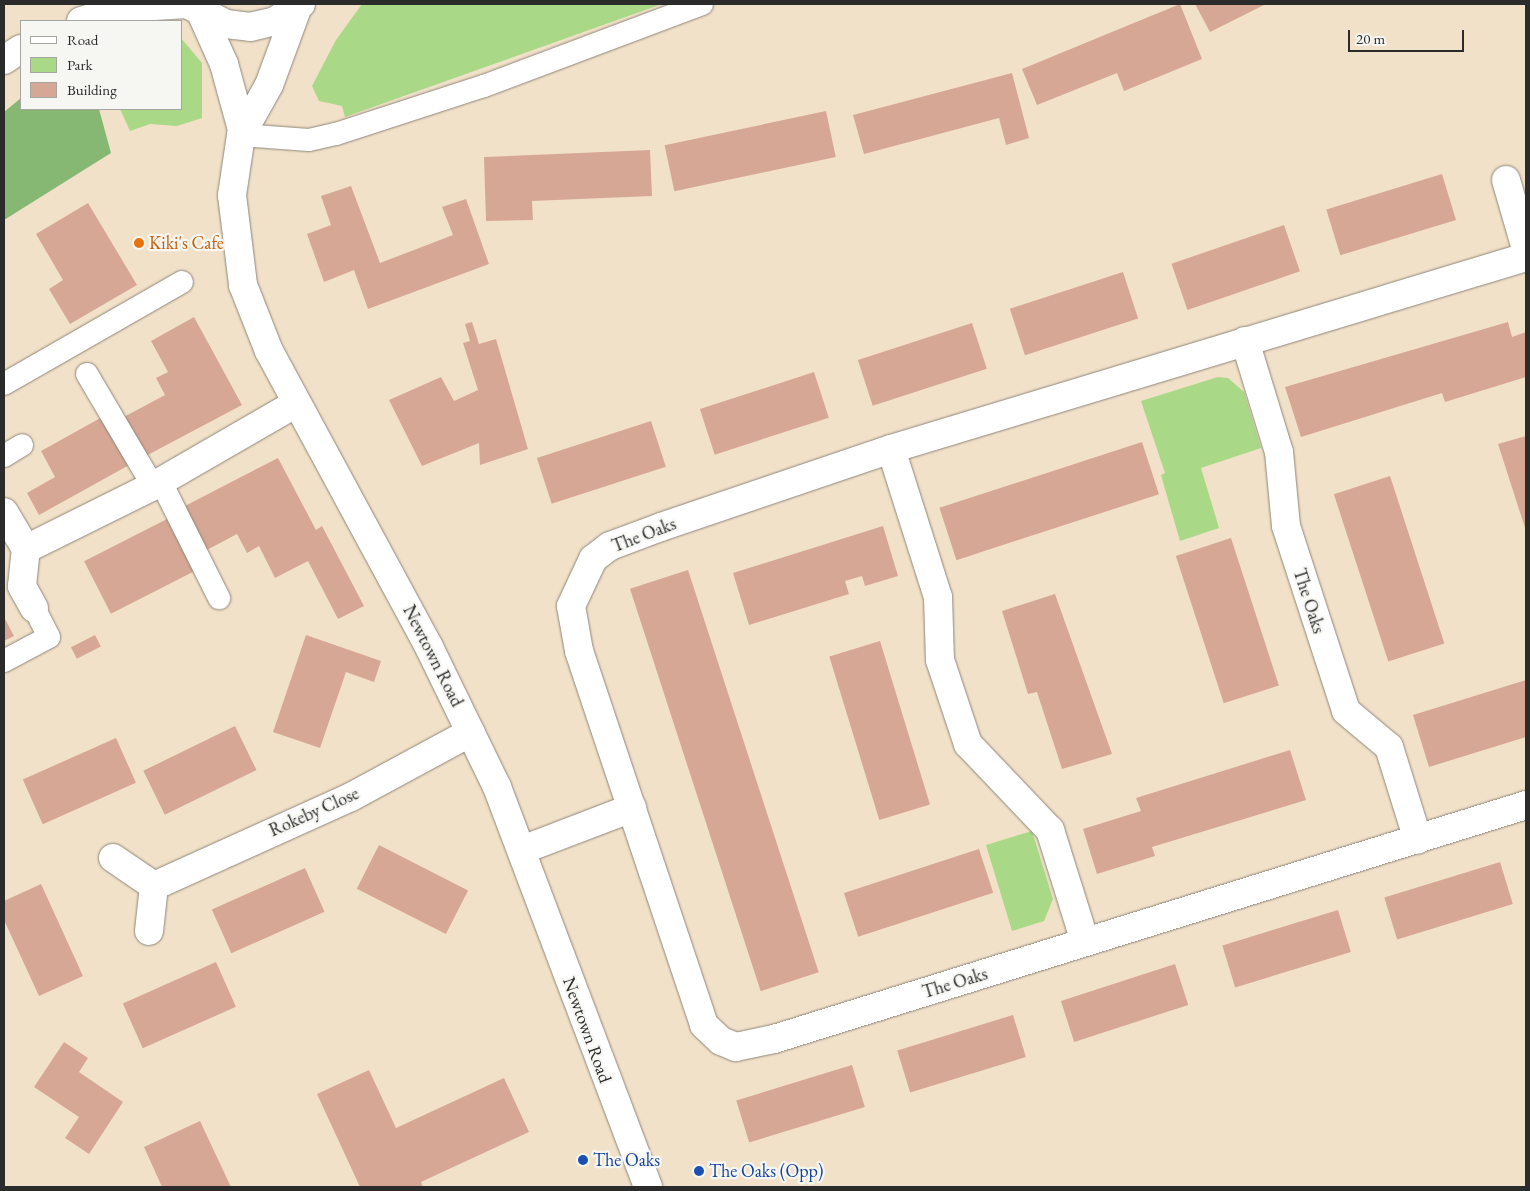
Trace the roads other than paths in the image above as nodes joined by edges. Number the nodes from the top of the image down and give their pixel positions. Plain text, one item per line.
1 (702, 4) edge
2 (299, 6) edge
3 (192, 8) edge
4 (84, 20) edge
5 (20, 51) edge
6 (4, 60) edge
7 (242, 132) junction
8 (1506, 180) dead end
9 (1526, 249) edge
10 (1526, 257) edge
11 (182, 282) dead end
12 (1245, 341) junction
13 (87, 374) dead end
14 (4, 384) edge
15 (297, 403) junction
16 (891, 450) junction
17 (157, 484) junction
18 (4, 512) edge
19 (26, 549) junction
20 (219, 598) dead end
21 (34, 608) joint
22 (4, 661) edge
23 (471, 732) junction
24 (1526, 806) edge
25 (632, 808) junction
26 (1418, 840) junction
27 (522, 850) junction
28 (113, 858) dead end
29 (154, 886) junction
30 (150, 931) dead end
31 (1085, 942) junction
32 (648, 1187) edge

1 - 7 lane
2 - 3 street
2 - 7 street, Newtown Road
3 - 4 street
3 - 7 street, Newtown Road
5 - 6 street
7 - 15 street, Newtown Road
8 - 9 street
10 - 12 street, The Oaks
11 - 14 lane
12 - 16 street, The Oaks
12 - 26 street, The Oaks
13 - 17 lane
15 - 17 street
15 - 23 street, Newtown Road
16 - 25 street, The Oaks
16 - 31 street
17 - 19 street
17 - 20 lane
18 - 19 street
19 - 21 street
21 - 22 lane
23 - 27 street, Newtown Road
23 - 29 street, Rokeby Close
24 - 26 street, The Oaks
25 - 27 street
25 - 31 street, The Oaks
26 - 31 street, The Oaks
27 - 32 street, Newtown Road
28 - 29 street
29 - 30 street

